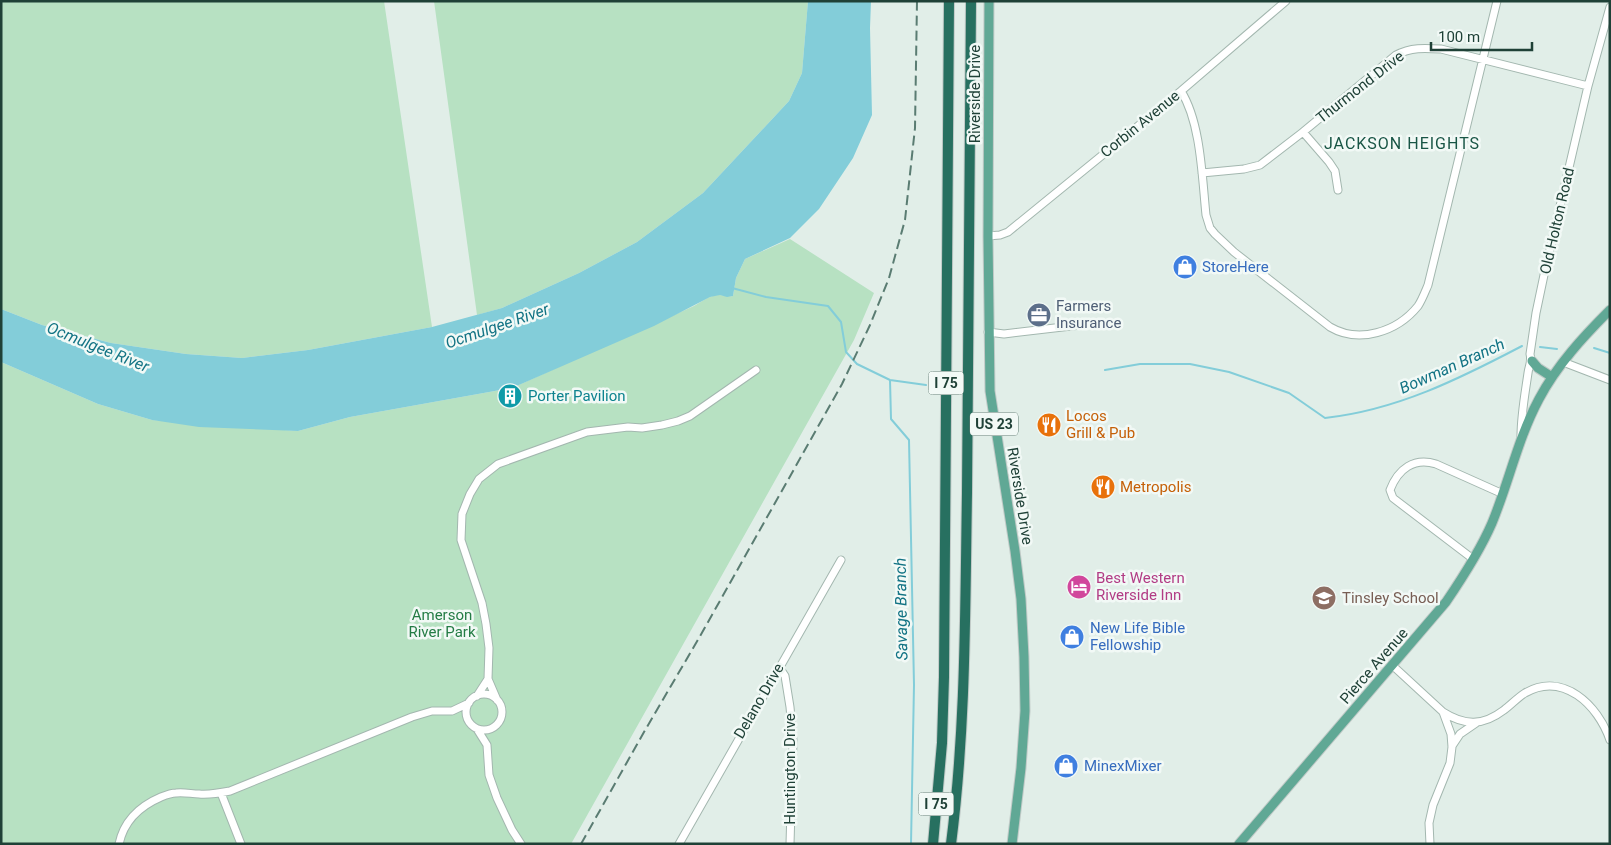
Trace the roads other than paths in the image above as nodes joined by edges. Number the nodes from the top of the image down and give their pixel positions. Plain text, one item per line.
1 (949, 1) edge
2 (971, 1) edge
3 (989, 1) edge
4 (1286, 1) edge
5 (1497, 1) edge
6 (1610, 7) edge
7 (1482, 60) junction
8 (1588, 86) junction
9 (1181, 91) junction
10 (1303, 132) junction
11 (1202, 173) junction
12 (1338, 190) dead end
13 (988, 236) junction
14 (1610, 310) edge
15 (1080, 325) dead end
16 (988, 332) junction
17 (1532, 360) junction
18 (1563, 362) junction
19 (756, 370) dead end
20 (1552, 376) junction
21 (1610, 380) edge
22 (1522, 437) junction
23 (1503, 494) junction
24 (1473, 559) junction
25 (841, 560) dead end
26 (1392, 665) junction
27 (779, 667) junction
28 (488, 679) junction
29 (477, 696) junction
30 (497, 700) junction
31 (469, 703) junction
32 (452, 711) junction
33 (1443, 712) junction
34 (468, 721) junction
35 (1477, 722) junction
36 (497, 725) junction
37 (478, 729) junction
38 (1610, 740) edge
39 (487, 745) junction
40 (1452, 747) junction
41 (221, 793) junction
42 (120, 844) edge
43 (240, 844) edge
44 (521, 844) edge
45 (678, 844) edge
46 (790, 844) edge
47 (933, 844) edge
48 (951, 844) edge
49 (1012, 844) edge
50 (1239, 844) edge
51 (1430, 844) edge

1 - 47 highway, I 75
2 - 48 highway, I 75
3 - 13 main road, Riverside Drive / US 23
4 - 9 street, Corbin Avenue
5 - 7 street
6 - 8 street, Old Holton Road
7 - 8 street, Thurmond Drive
7 - 10 street, Thurmond Drive
7 - 11 street
8 - 17 street, Old Holton Road
9 - 11 street
9 - 13 street, Corbin Avenue
10 - 11 street, Thurmond Drive
10 - 12 street
13 - 16 main road, Riverside Drive / US 23
14 - 18 main road, Pierce Avenue
15 - 16 street
16 - 49 main road, Riverside Drive / US 23
17 - 20 main road
17 - 22 street, Old Holton Road
18 - 20 main road, Pierce Avenue
18 - 21 street
19 - 28 street
20 - 22 main road, Pierce Avenue
22 - 23 main road, Pierce Avenue
23 - 24 main road, Pierce Avenue
23 - 24 street
24 - 26 main road, Pierce Avenue
25 - 27 street, Delano Drive
26 - 33 street
26 - 50 main road, Pierce Avenue
27 - 45 street, Delano Drive
27 - 46 street, Huntington Drive
28 - 29 street
28 - 30 street
29 - 30 street
29 - 31 street
30 - 36 street
31 - 32 street
31 - 34 street
32 - 34 street
32 - 41 street
33 - 35 street
33 - 40 street
34 - 37 street
35 - 38 street
35 - 40 street
36 - 37 street
36 - 39 street
37 - 39 street
39 - 44 street
40 - 51 street
41 - 42 street
41 - 43 street

